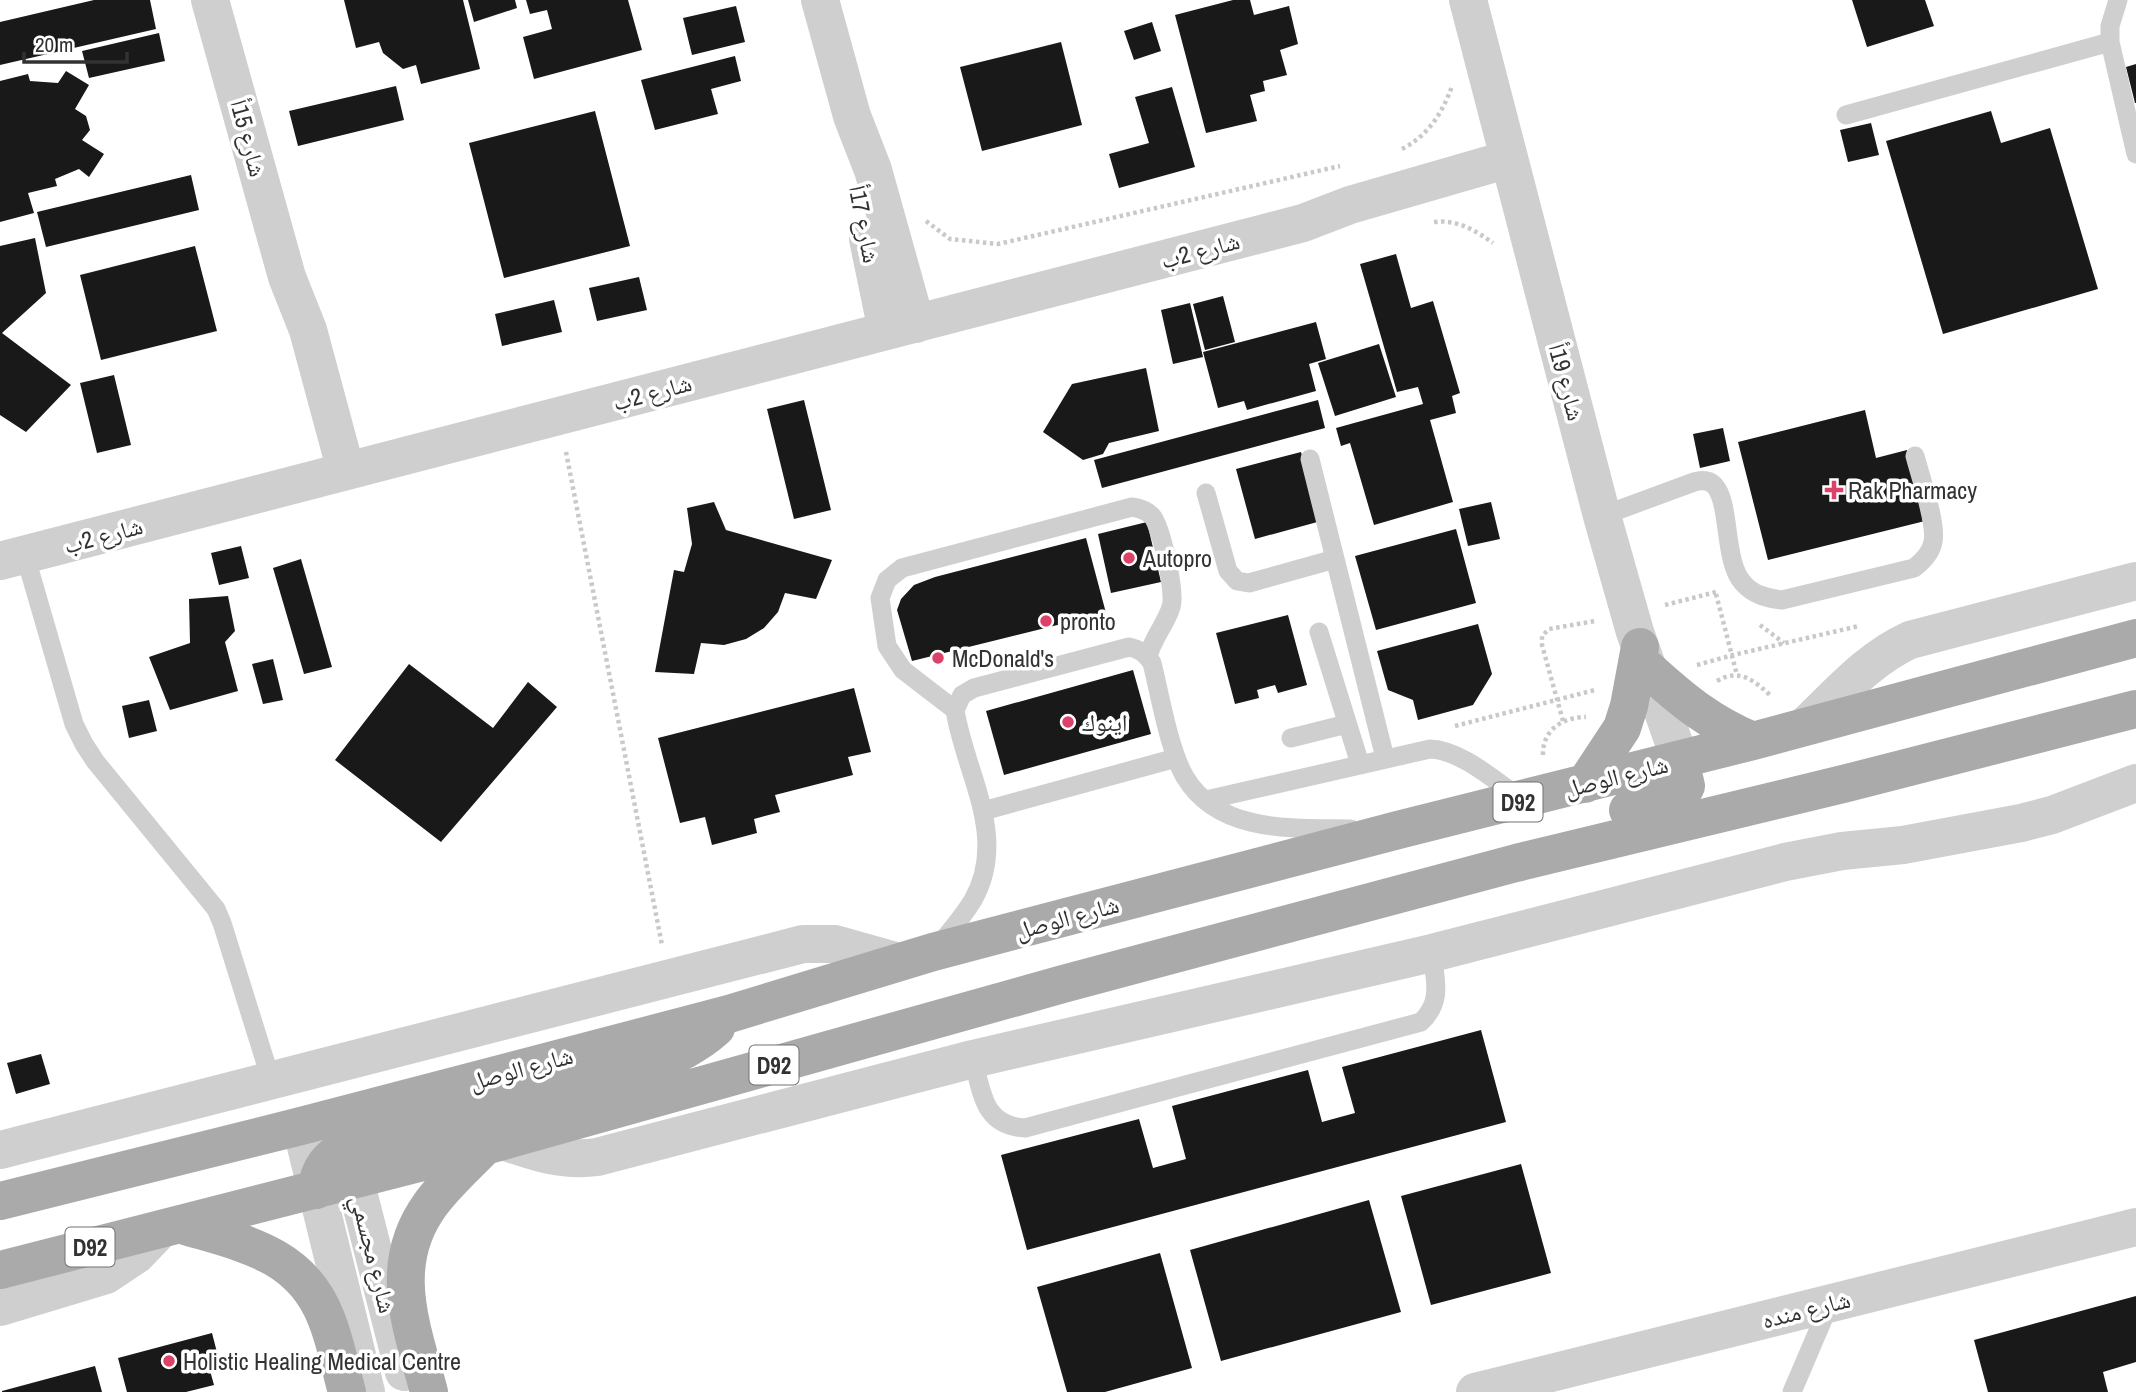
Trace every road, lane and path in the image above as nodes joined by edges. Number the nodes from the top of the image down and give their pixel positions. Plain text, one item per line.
1 (210, 0) edge
2 (820, 0) edge
3 (1468, 0) edge
4 (2118, 0) edge
5 (2110, 42) junction
6 (1453, 83) dead end
7 (1846, 114) dead end
8 (1394, 153) dead end
9 (2136, 154) edge
10 (1341, 166) dead end
11 (1512, 170) junction
12 (922, 218) dead end
13 (901, 327) junction
14 (559, 416) junction
15 (1915, 456) dead end
16 (1310, 459) dead end
17 (332, 475) junction
18 (1206, 493) dead end
19 (1602, 516) junction
20 (12, 558) edge
21 (1335, 559) junction
22 (2136, 581) edge
23 (1715, 592) junction
24 (1725, 599) dead end
25 (1659, 609) dead end
26 (1599, 621) dead end
27 (1755, 621) dead end
28 (1872, 623) dead end
29 (1319, 632) dead end
30 (2136, 638) edge
31 (1784, 643) junction
32 (1733, 655) junction
33 (1148, 657) junction
34 (1644, 658) junction
35 (1688, 668) dead end
36 (1737, 675) junction
37 (1715, 683) dead end
38 (1605, 687) dead end
39 (1557, 699) junction
40 (1775, 700) dead end
41 (2136, 709) edge
42 (955, 710) junction
43 (1563, 721) junction
44 (1347, 724) junction
45 (1452, 727) dead end
46 (1804, 727) junction
47 (1622, 728) junction
48 (1292, 738) dead end
49 (1753, 741) junction
50 (1177, 758) junction
51 (1385, 758) junction
52 (1544, 760) dead end
53 (1680, 760) junction
54 (1360, 764) junction
55 (2136, 783) edge
56 (1584, 784) junction
57 (1206, 800) junction
58 (1524, 800) junction
59 (983, 811) junction
60 (1398, 831) junction
61 (1516, 863) junction
62 (674, 943) dead end
63 (1432, 953) junction
64 (916, 957) junction
65 (973, 1059) junction
66 (271, 1080) junction
67 (301, 1126) junction
68 (494, 1143) junction
69 (346, 1148) junction
70 (0, 1150) edge
71 (316, 1190) junction
72 (0, 1201) edge
73 (171, 1227) junction
74 (2136, 1227) edge
75 (0, 1270) edge
76 (1829, 1303) junction
77 (0, 1307) edge
78 (347, 1392) edge
79 (366, 1392) edge
80 (409, 1392) edge
81 (429, 1392) edge
82 (1475, 1392) edge
83 (1792, 1392) edge

1 - 17 street, شارع 15أ
2 - 13 street, شارع 17أ
3 - 11 street, شارع 19أ
4 - 5 lane
5 - 7 lane
5 - 9 lane
6 - 8 path
10 - 12 path
11 - 13 street, شارع 2ب
11 - 19 street, شارع 19أ
13 - 14 street, شارع 2ب
14 - 17 street, شارع 2ب
14 - 62 path
15 - 19 lane
16 - 21 lane
17 - 20 street, شارع 2ب
18 - 21 lane
19 - 34 street, شارع 19أ
20 - 66 lane
21 - 51 lane
22 - 46 street
23 - 24 path
23 - 25 path
23 - 32 path
26 - 39 path
27 - 31 path
28 - 31 path
29 - 44 lane
30 - 46 main road, شارع الوصل / D92
31 - 32 path
32 - 35 path
32 - 36 path
33 - 42 lane
33 - 42 lane
33 - 50 lane
34 - 47 main road
34 - 49 main road
34 - 53 street, شارع 19أ
36 - 37 path
36 - 40 path
38 - 39 path
39 - 43 path
39 - 45 path
41 - 61 main road, D92
42 - 59 lane
43 - 47 path
43 - 52 path
44 - 48 lane
44 - 54 lane
46 - 49 main road, شارع الوصل / D92
47 - 56 main road
49 - 53 main road, شارع الوصل / D92
50 - 57 lane
50 - 59 lane
51 - 54 lane
51 - 58 lane
53 - 56 main road, شارع الوصل / D92
53 - 61 main road
54 - 57 lane
55 - 63 street
56 - 58 main road, شارع الوصل / D92
57 - 60 lane
58 - 60 main road, شارع الوصل / D92
59 - 64 lane
60 - 64 main road, شارع الوصل / D92
61 - 68 main road, D92
63 - 65 street
63 - 65 lane
64 - 66 street
64 - 69 main road, شارع الوصل / D92
65 - 68 street
66 - 70 street
67 - 69 main road, D92
67 - 71 street, شارع مجسمي
67 - 72 main road, D92
68 - 69 main road, D92
68 - 81 main road
69 - 71 main road, D92
69 - 80 street, شارع مجسمي
71 - 73 main road, D92
71 - 79 street, شارع مجسمي
73 - 75 main road, D92
73 - 77 street
73 - 78 main road
74 - 76 street, شارع منده
76 - 82 street, شارع منده
76 - 83 lane

